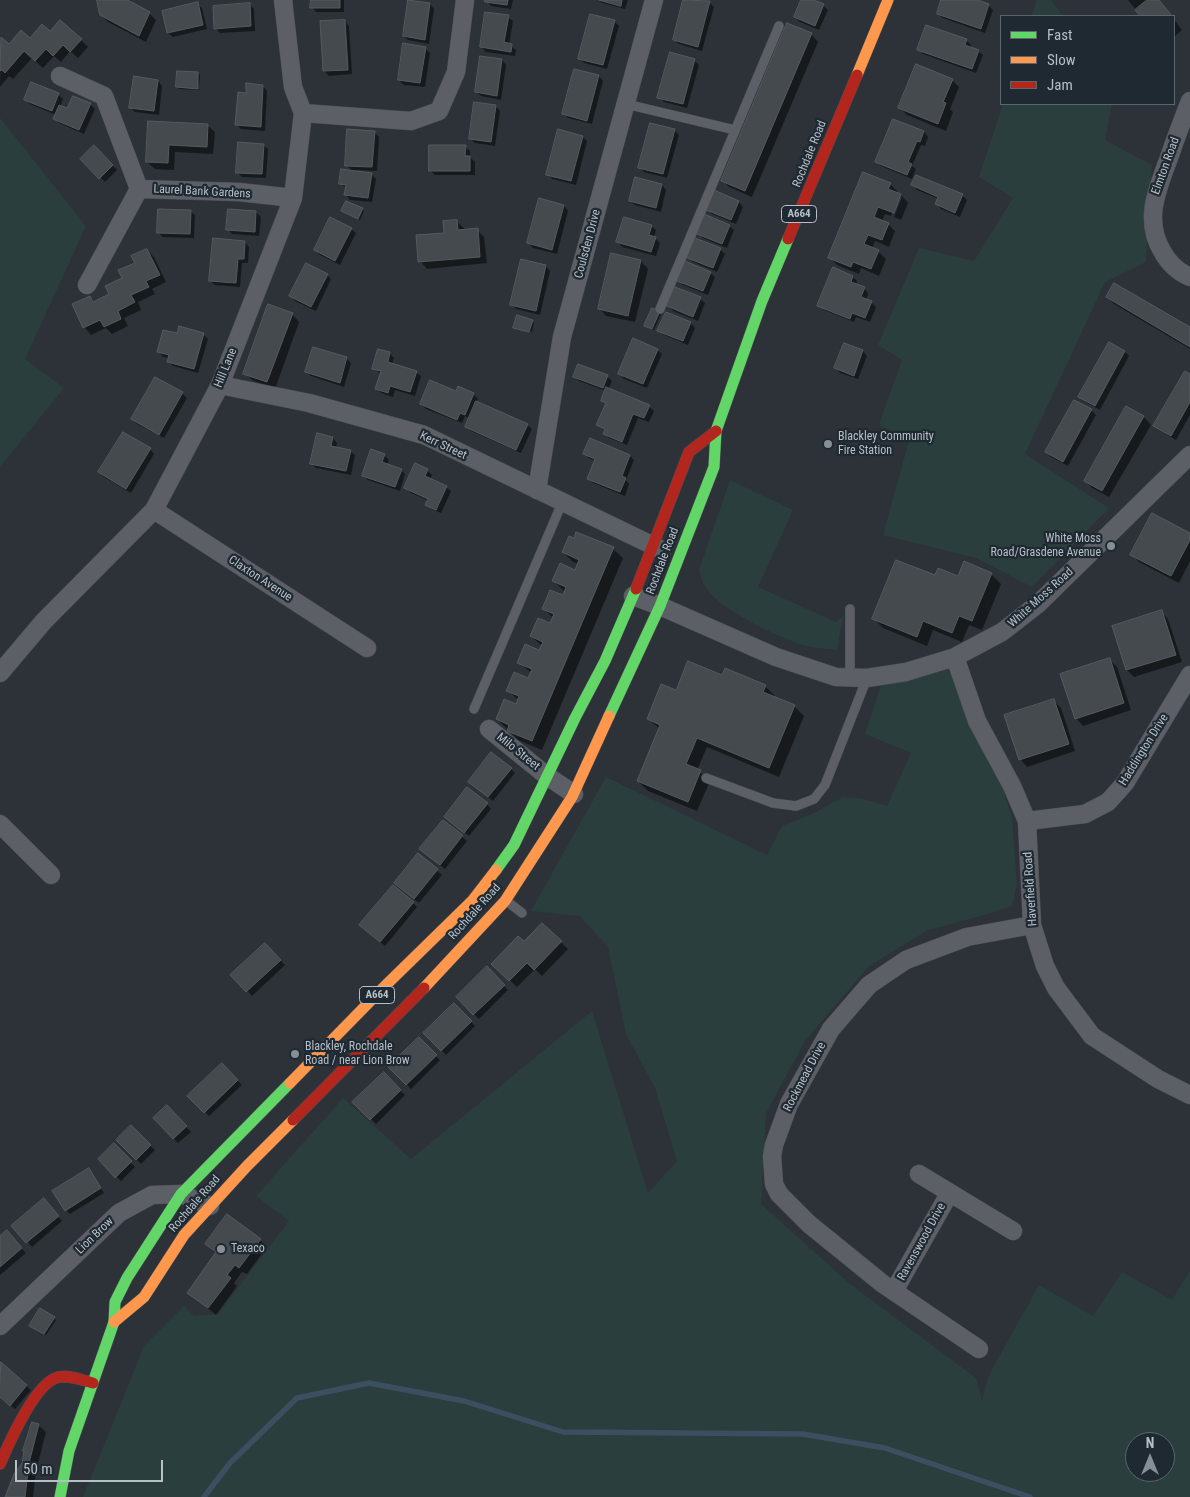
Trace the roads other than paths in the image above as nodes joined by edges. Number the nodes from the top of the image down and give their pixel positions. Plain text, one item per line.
1 (283, 0) edge
2 (465, 0) edge
3 (654, 0) edge
4 (888, 0) edge
5 (779, 26) dead end
6 (60, 76) dead end
7 (1190, 101) edge
8 (626, 104) junction
9 (303, 113) junction
10 (735, 130) junction
11 (139, 189) junction
12 (293, 198) junction
13 (1190, 277) edge
14 (86, 285) dead end
15 (660, 309) dead end
16 (220, 385) junction
17 (716, 430) junction
18 (1190, 456) edge
19 (537, 490) junction
20 (562, 503) junction
21 (154, 510) junction
22 (652, 546) junction
23 (679, 557) junction
24 (633, 596) junction
25 (660, 606) junction
26 (850, 609) dead end
27 (367, 648) dead end
28 (956, 657) junction
29 (0, 673) edge
30 (1190, 675) edge
31 (850, 677) junction
32 (867, 678) junction
33 (474, 708) dead end
34 (489, 729) dead end
35 (547, 776) junction
36 (706, 778) dead end
37 (574, 794) junction
38 (1028, 821) junction
39 (0, 824) edge
40 (51, 875) dead end
41 (505, 901) junction
42 (522, 913) dead end
43 (1032, 925) junction
44 (1190, 1095) edge
45 (919, 1174) dead end
46 (181, 1194) junction
47 (949, 1194) junction
48 (210, 1206) junction
49 (1013, 1231) dead end
50 (894, 1291) junction
51 (114, 1322) junction
52 (0, 1326) edge
53 (979, 1349) dead end
54 (93, 1383) junction
55 (0, 1464) edge
56 (60, 1497) edge

1 - 9 street, Hill Lane
2 - 9 street
3 - 8 street, Coulsden Drive
4 - 17 main road, Rochdale Road / A664
5 - 10 lane
6 - 11 street, Laurel Bank Gardens
7 - 13 street, Elmton Road
8 - 10 lane
8 - 19 street, Coulsden Drive
9 - 12 street, Hill Lane
10 - 15 lane
11 - 12 street, Laurel Bank Gardens
11 - 14 street
12 - 16 street, Hill Lane
16 - 19 street, Kerr Street
16 - 21 street, Hill Lane
17 - 22 main road, Rochdale Road / A664
17 - 23 main road, Rochdale Road
18 - 28 street, White Moss Road
19 - 20 street, Kerr Street
20 - 22 street, Kerr Street
20 - 33 lane
21 - 27 street, Claxton Avenue
21 - 29 street, Hill Lane
22 - 23 street, Kerr Street
22 - 24 main road, Rochdale Road / A664
23 - 25 main road, Rochdale Road
24 - 25 street, White Moss Road
24 - 35 main road, Rochdale Road / A664
25 - 31 street, White Moss Road
25 - 37 main road, Rochdale Road
26 - 31 lane
28 - 32 street, White Moss Road
28 - 38 street, Haverfield Road
30 - 38 street, Haddington Drive
31 - 32 street, White Moss Road
32 - 36 lane
34 - 35 street, Milo Street
35 - 37 street, Milo Street
35 - 46 main road, Rochdale Road / A664
37 - 41 main road, Rochdale Road
38 - 43 street, Haverfield Road
39 - 40 street
41 - 42 lane
41 - 48 main road, Rochdale Road
43 - 44 street, Haverfield Road
43 - 50 street, Rockmead Drive
45 - 47 street, Ravenswood Drive
46 - 48 street, Lion Brow
46 - 51 main road, Rochdale Road / A664
46 - 52 street, Lion Brow
47 - 49 street, Ravenswood Drive
47 - 50 street, Ravenswood Drive
48 - 51 main road, Rochdale Road
50 - 53 street, Rockmead Drive
51 - 54 main road, Rochdale Road / A664
54 - 55 main road
54 - 56 main road, Rochdale Road / A664

